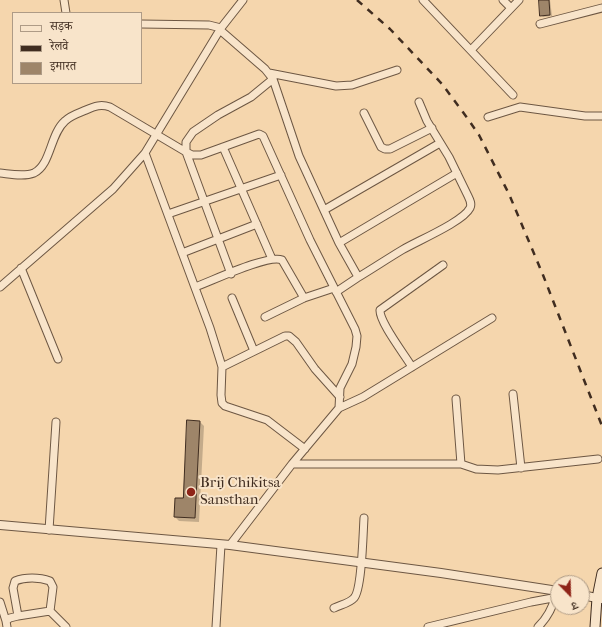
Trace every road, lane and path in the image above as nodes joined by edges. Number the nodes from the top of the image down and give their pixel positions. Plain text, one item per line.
1 (64, 0) edge
2 (242, 0) edge
3 (423, 0) edge
4 (503, 0) edge
5 (519, 0) edge
6 (511, 8) junction
7 (602, 8) edge
8 (66, 12) edge
9 (142, 24) edge
10 (540, 24) dead end
11 (221, 29) junction
12 (471, 50) junction
13 (397, 70) dead end
14 (271, 76) junction
15 (513, 95) dead end
16 (419, 102) dead end
17 (364, 113) dead end
18 (602, 116) edge
19 (488, 117) dead end
20 (432, 128) junction
21 (156, 135) junction
22 (440, 143) junction
23 (223, 147) junction
24 (186, 152) junction
25 (145, 153) junction
26 (0, 173) edge
27 (457, 173) junction
28 (281, 174) junction
29 (242, 188) junction
30 (204, 202) junction
31 (324, 210) junction
32 (168, 214) junction
33 (257, 224) junction
34 (218, 239) junction
35 (339, 243) junction
36 (182, 253) junction
37 (272, 259) junction
38 (443, 265) dead end
39 (21, 268) junction
40 (231, 274) junction
41 (357, 278) junction
42 (0, 286) edge
43 (195, 287) junction
44 (335, 290) junction
45 (232, 298) dead end
46 (304, 298) junction
47 (265, 317) dead end
48 (492, 318) dead end
49 (254, 351) junction
50 (58, 359) dead end
51 (222, 367) junction
52 (412, 367) junction
53 (513, 394) dead end
54 (340, 397) junction
55 (456, 399) dead end
56 (339, 408) junction
57 (56, 422) dead end
58 (304, 449) junction
59 (598, 459) dead end
60 (292, 464) junction
61 (461, 464) junction
62 (521, 468) junction
63 (364, 518) dead end
64 (0, 525) edge
65 (49, 530) junction
66 (221, 545) junction
67 (230, 545) junction
68 (361, 563) junction
69 (602, 573) edge
70 (550, 594) edge
71 (550, 597) edge
72 (599, 598) edge
73 (0, 602) edge
74 (334, 608) dead end
75 (50, 611) junction
76 (550, 613) edge
77 (18, 616) junction
78 (7, 624) edge
79 (433, 626) edge
80 (595, 626) edge
81 (66, 627) edge
82 (216, 627) edge
83 (538, 627) edge

1 - 8 street
2 - 11 street
3 - 12 street
4 - 6 street
5 - 6 street
6 - 12 street
7 - 10 street
9 - 11 street
11 - 14 street
11 - 21 street
12 - 15 street
13 - 14 street
14 - 24 street
14 - 31 street
16 - 20 street
17 - 20 street
18 - 19 street
20 - 22 street
21 - 24 street
21 - 25 street
21 - 26 street
22 - 27 street
22 - 31 street
23 - 24 street
23 - 28 street
23 - 29 street
24 - 30 street
25 - 32 street
25 - 39 street
27 - 35 street
27 - 41 street
28 - 29 street
28 - 44 street
29 - 30 street
29 - 33 street
30 - 32 street
30 - 34 street
31 - 35 street
32 - 36 street
33 - 34 street
33 - 37 street
34 - 36 street
34 - 40 street
35 - 41 street
36 - 43 street
37 - 40 street
37 - 46 street
38 - 52 street
39 - 42 street
39 - 50 street
40 - 43 street
41 - 44 street
43 - 51 street
44 - 46 street
44 - 54 street
45 - 49 street
46 - 47 street
48 - 52 street
49 - 51 street
49 - 54 street
51 - 58 street
52 - 56 street
53 - 62 street
54 - 56 street
55 - 61 street
56 - 58 street
57 - 65 street
58 - 60 street
59 - 62 street
60 - 61 street
60 - 67 street
61 - 62 street
63 - 68 street
64 - 65 street
65 - 66 street
66 - 67 street
66 - 82 street
67 - 68 street
68 - 70 street
68 - 74 street
69 - 72 main road
71 - 79 street
72 - 80 main road
73 - 78 street
75 - 77 street
75 - 77 street
75 - 81 street
76 - 83 street
77 - 78 street

